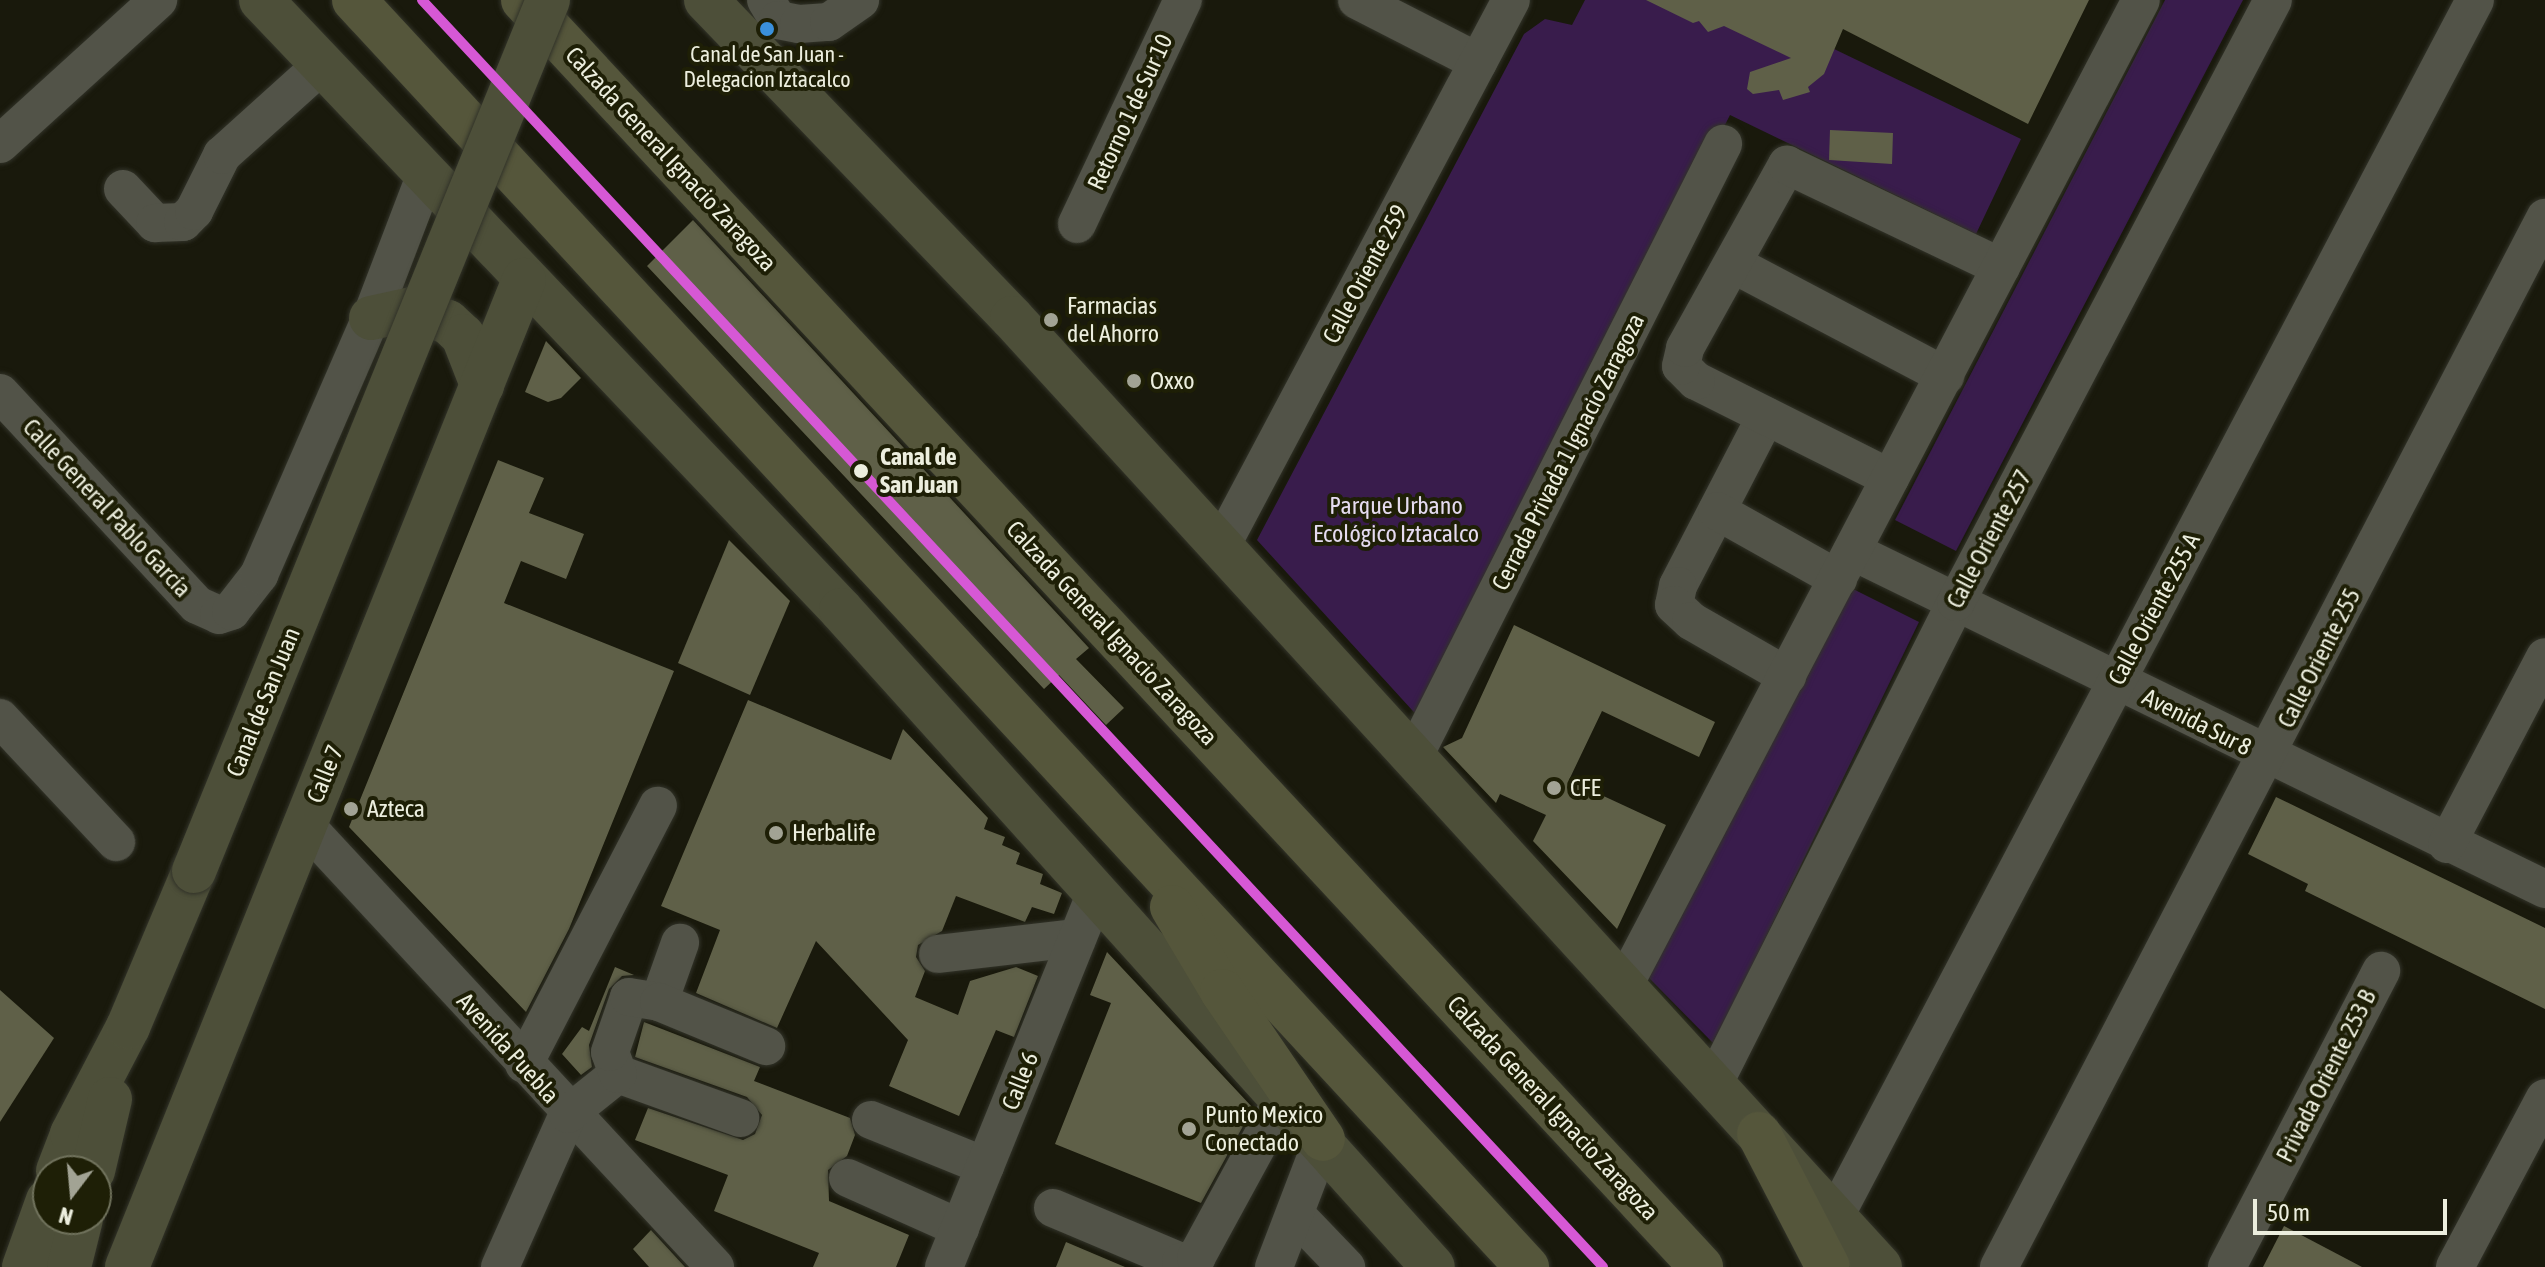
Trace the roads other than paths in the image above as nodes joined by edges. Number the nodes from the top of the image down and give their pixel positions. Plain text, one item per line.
1 (158, 0) edge
2 (261, 0) edge
3 (354, 0) edge
4 (523, 0) edge
5 (548, 0) edge
6 (766, 0) edge
7 (860, 0) edge
8 (1183, 0) edge
9 (1357, 0) edge
10 (1511, 0) edge
11 (2141, 0) edge
12 (2273, 0) edge
13 (2475, 0) edge
14 (716, 10) edge
15 (1478, 62) junction
16 (322, 65) junction
17 (0, 144) edge
18 (1723, 144) dead end
19 (426, 174) junction
20 (123, 189) dead end
21 (2545, 218) edge
22 (1077, 224) dead end
23 (1733, 264) junction
24 (2001, 267) junction
25 (524, 280) junction
26 (371, 318) junction
27 (1945, 376) junction
28 (482, 385) junction
29 (0, 393) edge
30 (1766, 416) junction
31 (1890, 478) junction
32 (1717, 511) junction
33 (1220, 548) junction
34 (1845, 565) junction
35 (1956, 602) junction
36 (2545, 657) edge
37 (1787, 676) junction
38 (2116, 681) junction
39 (0, 718) edge
40 (2268, 757) junction
41 (1413, 758) junction
42 (658, 806) dead end
43 (305, 825) junction
44 (116, 842) dead end
45 (2447, 844) junction
46 (1150, 857) junction
47 (2545, 889) edge
48 (1095, 895) junction
49 (1077, 938) junction
50 (680, 943) dead end
51 (938, 954) dead end
52 (2381, 971) dead end
53 (1624, 985) junction
54 (659, 1002) junction
55 (128, 1027) junction
56 (766, 1046) dead end
57 (524, 1064) junction
58 (618, 1074) junction
59 (1714, 1083) junction
60 (2545, 1098) edge
61 (1282, 1100) junction
62 (568, 1114) junction
63 (740, 1118) dead end
64 (871, 1120) dead end
65 (1759, 1134) junction
66 (1323, 1139) junction
67 (64, 1155) edge
68 (97, 1155) edge
69 (985, 1166) junction
70 (848, 1178) dead end
71 (1053, 1208) dead end
72 (1295, 1214) junction
73 (1834, 1218) junction
74 (960, 1228) junction
75 (35, 1235) edge
76 (77, 1235) edge
77 (24, 1267) edge
78 (69, 1267) edge
79 (127, 1267) edge
80 (500, 1267) edge
81 (715, 1267) edge
82 (944, 1267) edge
83 (1274, 1267) edge
84 (1346, 1267) edge
85 (1433, 1267) edge
86 (1527, 1267) edge
87 (1701, 1267) edge
88 (1828, 1267) edge
89 (1880, 1267) edge
90 (1999, 1267) edge
91 (2227, 1267) edge
92 (2455, 1267) edge

1 - 17 street
2 - 16 main road
3 - 46 highway
4 - 87 highway, Calzada General Ignacio Zaragoza
5 - 55 main road, Canal de San Juan, bridge
6 - 7 street
6 - 14 street
8 - 22 street, Retorno 1 de Sur 10
9 - 15 street
10 - 15 street, Calle Oriente 259
11 - 24 street
12 - 35 street, Calle Oriente 257
13 - 38 street, Calle Oriente 255 A
14 - 33 main road
15 - 33 street, Calle Oriente 259
16 - 19 main road
16 - 20 street
18 - 41 street, Cerrada Privada 1 Ignacio Zaragoza
19 - 25 main road
19 - 26 street
21 - 40 street, Calle Oriente 255
23 - 24 street
23 - 27 street
23 - 30 street
24 - 27 street
25 - 28 main road, Calle 7
25 - 48 main road
26 - 28 main road
26 - 29 street, Calle General Pablo García
27 - 31 street
28 - 43 main road, Calle 7
30 - 31 street
30 - 32 street
31 - 34 street
32 - 34 street, Avenida Sur 8
32 - 37 street
33 - 41 main road
34 - 35 street, Avenida Sur 8
34 - 37 street
35 - 38 street, Avenida Sur 8
35 - 59 street, Calle Oriente 257
36 - 45 street
37 - 53 street
38 - 40 street, Avenida Sur 8
38 - 73 street, Calle Oriente 255 A
39 - 44 street
40 - 45 street, Avenida Sur 8
40 - 90 street, Calle Oriente 255
41 - 53 main road
42 - 57 street
43 - 57 street, Avenida Puebla
43 - 79 main road, Calle 7
45 - 47 street, Avenida Sur 8
46 - 66 highway
46 - 86 highway
48 - 49 street, Calle 6
48 - 61 main road
49 - 51 street
49 - 69 street, Calle 6
50 - 54 street
52 - 91 street, Privada Oriente 253 B
53 - 59 main road
54 - 56 street
54 - 58 street
55 - 67 main road
55 - 68 main road
57 - 62 street, Avenida Puebla
58 - 62 street
58 - 63 street
59 - 65 main road
60 - 92 street
61 - 66 main road
61 - 71 street
62 - 80 street
62 - 81 street, Avenida Puebla
64 - 69 street
65 - 73 main road
65 - 88 highway
66 - 72 street
66 - 85 main road
69 - 74 street, Calle 6
70 - 74 street
72 - 83 street
72 - 84 street
73 - 89 main road
74 - 82 street, Calle 6
75 - 77 main road
76 - 78 main road

